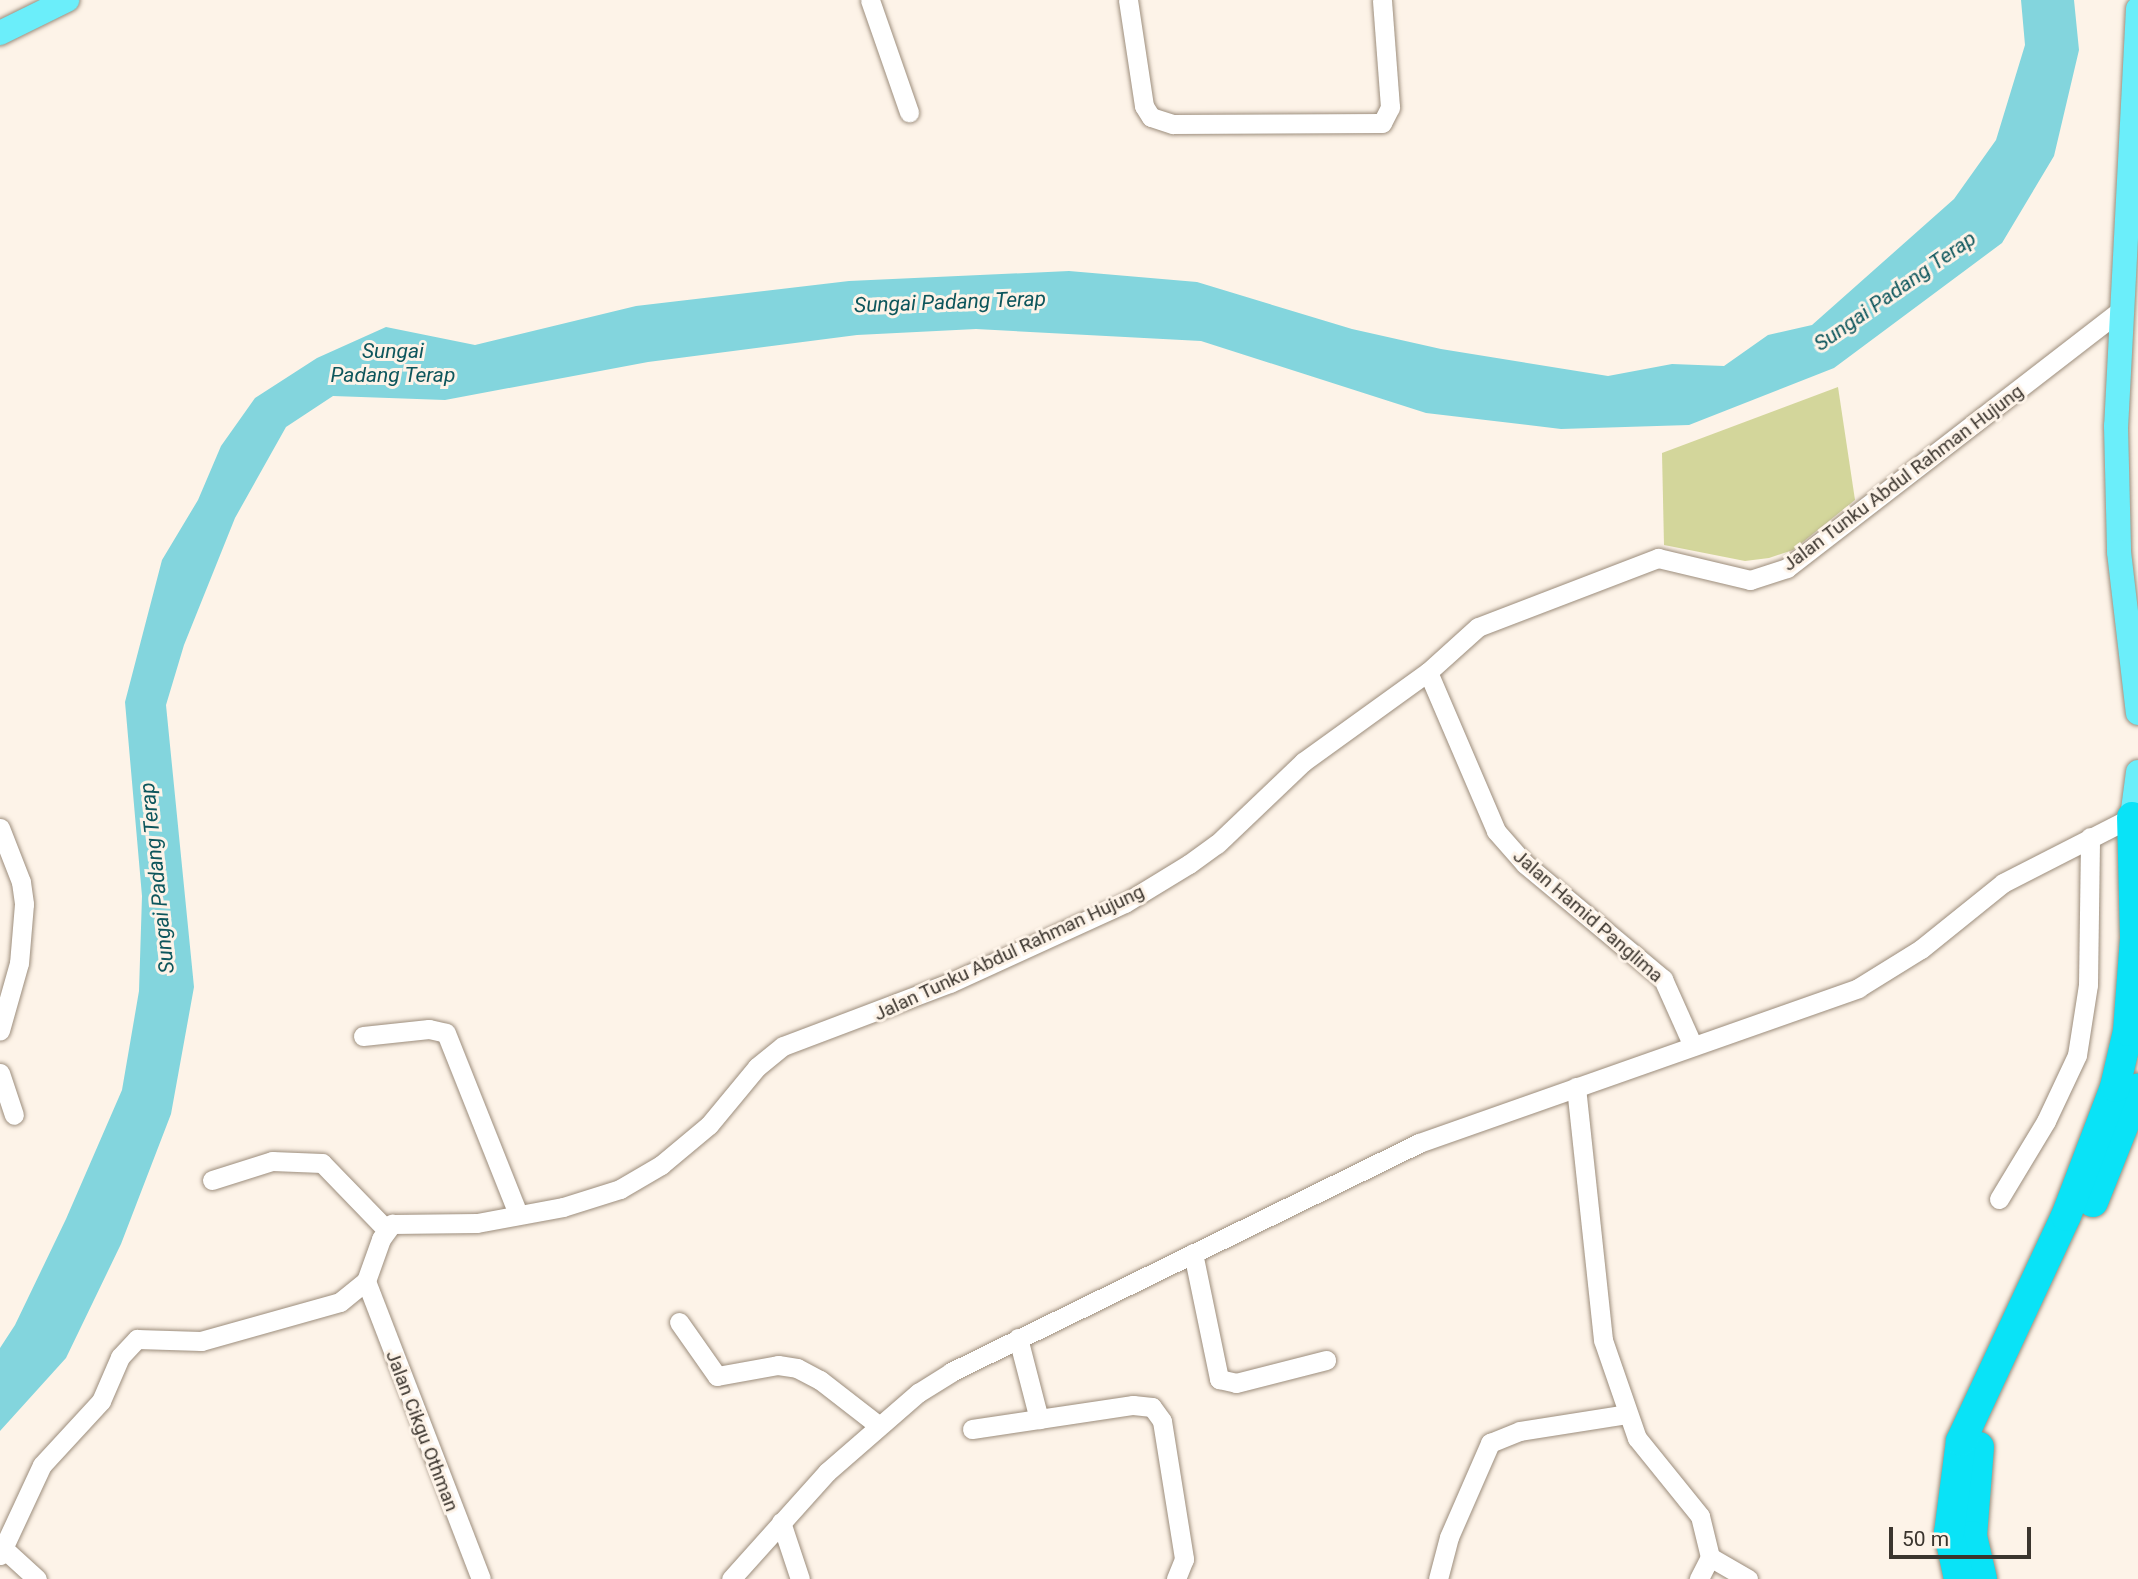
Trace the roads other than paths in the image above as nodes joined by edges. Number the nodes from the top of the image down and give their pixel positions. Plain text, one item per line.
1 (67, 0) edge
2 (870, 0) edge
3 (1128, 0) edge
4 (1382, 0) edge
5 (2138, 9) edge
6 (0, 33) edge
7 (909, 112) dead end
8 (2128, 298) edge
9 (2135, 661) edge
10 (1428, 672) junction
11 (2138, 713) edge
12 (2138, 772) edge
13 (2135, 816) edge
14 (0, 828) edge
15 (2091, 837) junction
16 (0, 1030) edge
17 (363, 1036) dead end
18 (1693, 1046) junction
19 (0, 1073) edge
20 (1576, 1087) junction
21 (2138, 1089) edge
22 (14, 1115) dead end
23 (212, 1180) dead end
24 (1999, 1199) dead end
25 (518, 1214) junction
26 (386, 1229) junction
27 (1193, 1253) junction
28 (366, 1281) junction
29 (679, 1322) dead end
30 (1018, 1338) junction
31 (1326, 1360) dead end
32 (1627, 1414) junction
33 (1039, 1419) junction
34 (878, 1426) junction
35 (972, 1429) dead end
36 (781, 1522) junction
37 (2, 1552) edge
38 (1710, 1557) junction
39 (37, 1579) edge
40 (481, 1579) edge
41 (730, 1579) edge
42 (800, 1579) edge
43 (1176, 1579) edge
44 (1438, 1579) edge
45 (1699, 1579) edge
46 (1748, 1579) edge
47 (1959, 1579) edge
48 (1982, 1579) edge

1 - 6 main road
2 - 7 street
3 - 4 street
5 - 8 main road
8 - 9 main road
8 - 10 street, Jalan Tunku Abdul Rahman Hujung
9 - 11 main road
10 - 18 street, Jalan Hamid Panglima
10 - 25 street, Jalan Tunku Abdul Rahman Hujung
12 - 13 main road
13 - 15 street
13 - 47 highway
14 - 16 street
15 - 18 street
15 - 24 street
17 - 25 street
18 - 20 street
19 - 22 street
20 - 27 street
20 - 32 street
21 - 48 highway
23 - 26 street
25 - 26 street, Jalan Tunku Abdul Rahman Hujung
26 - 28 street
27 - 30 street
27 - 31 street
28 - 37 street
28 - 40 street, Jalan Cikgu Othman
29 - 34 street
30 - 33 street
30 - 34 street
32 - 38 street
32 - 44 street
33 - 35 street
33 - 43 street
34 - 36 street
36 - 41 street
36 - 42 street
37 - 39 street
38 - 45 street
38 - 46 street

